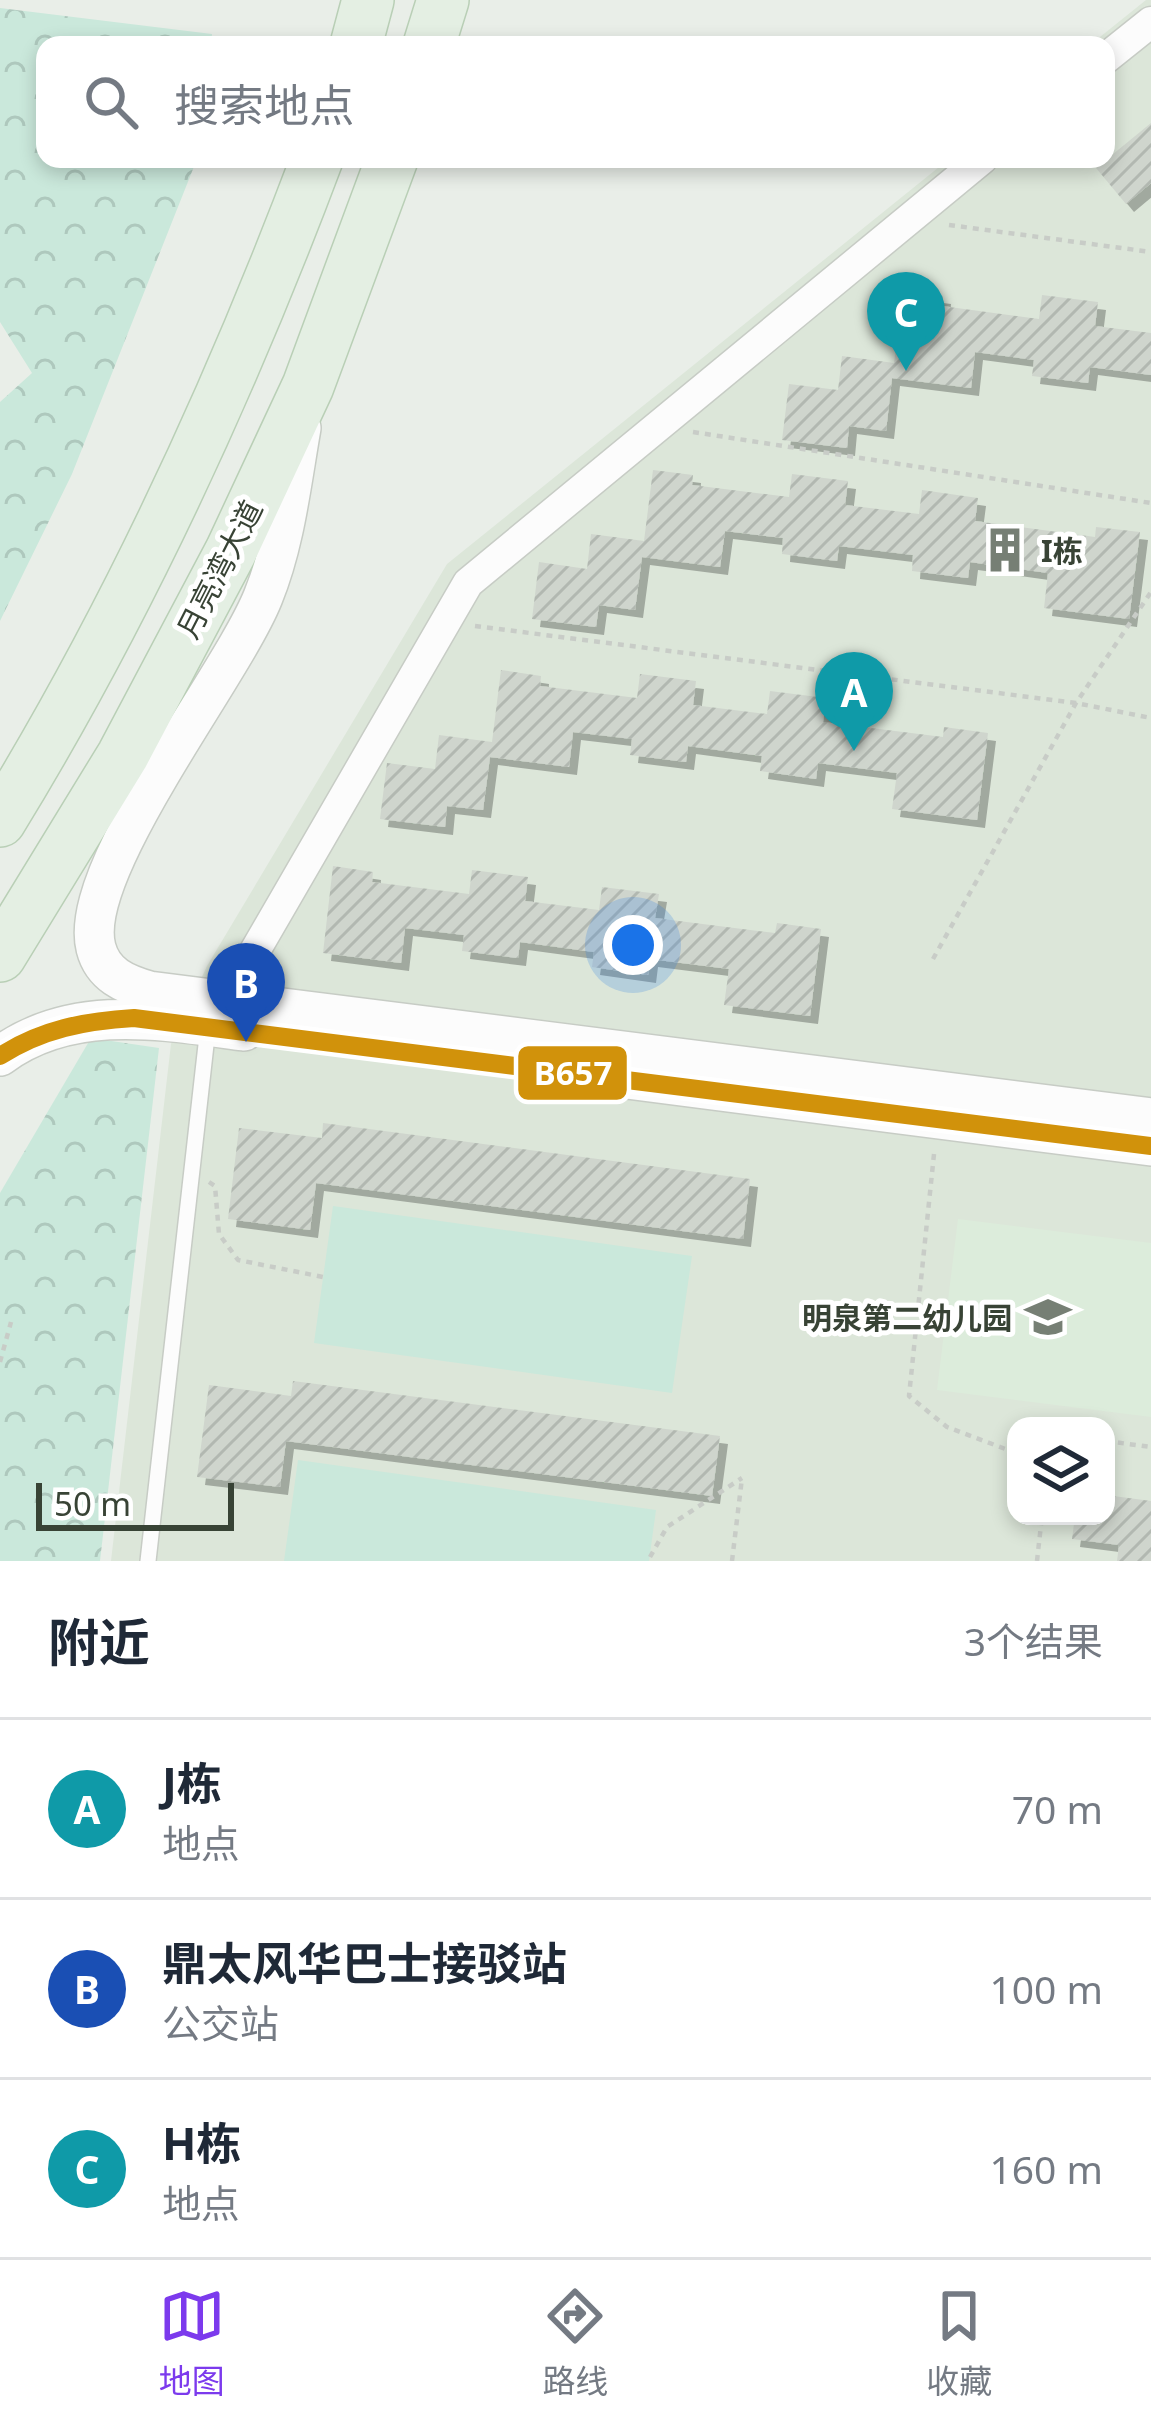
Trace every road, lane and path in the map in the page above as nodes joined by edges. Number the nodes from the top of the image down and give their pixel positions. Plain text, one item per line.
1 (368, 0) edge
2 (443, 0) edge
3 (1151, 22) edge
4 (358, 36) edge
5 (432, 36) edge
6 (1115, 51) edge
7 (314, 168) edge
8 (389, 168) edge
9 (971, 168) edge
10 (908, 219) junction
11 (1151, 252) edge
12 (308, 386) junction
13 (658, 426) junction
14 (1151, 503) edge
15 (1151, 592) edge
16 (446, 622) junction
17 (1076, 704) junction
18 (1151, 718) edge
19 (0, 821) edge
20 (0, 956) edge
21 (933, 959) dead end
22 (217, 1014) junction
23 (0, 1056) edge
24 (1151, 1118) edge
25 (1151, 1146) edge
26 (934, 1154) dead end
27 (190, 1168) junction
28 (323, 1276) dead end
29 (11, 1322) dead end
30 (0, 1362) edge
31 (1115, 1442) edge
32 (1151, 1447) edge
33 (1007, 1450) edge
34 (1041, 1525) edge
35 (650, 1558) dead end
36 (148, 1561) edge
37 (732, 1561) edge
38 (1037, 1561) edge

1 - 4 main road
2 - 5 main road
3 - 6 street
7 - 19 main road
8 - 12 main road, 月亮湾大道
9 - 10 street
10 - 11 path
10 - 13 street
12 - 20 main road, 月亮湾大道
12 - 22 street
13 - 14 path
13 - 16 street
15 - 17 path
16 - 17 path
16 - 22 street
17 - 18 path
17 - 21 path
22 - 23 street
22 - 24 street
22 - 25 street
22 - 27 lane
26 - 33 path
27 - 28 path
27 - 36 lane
29 - 30 path
31 - 32 path
34 - 38 path
35 - 37 path

